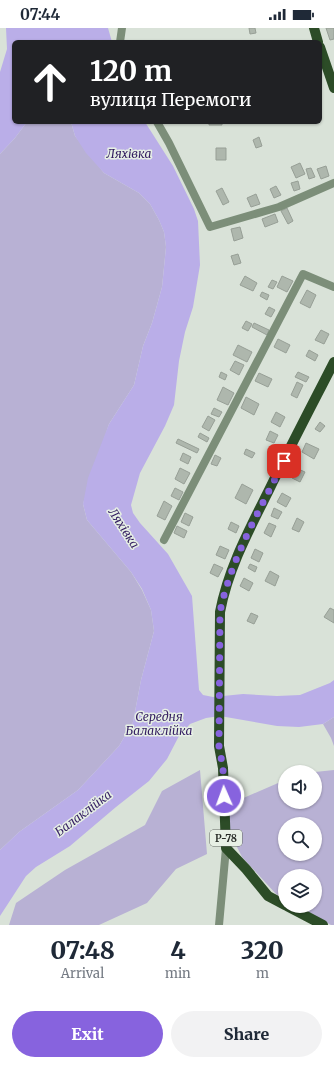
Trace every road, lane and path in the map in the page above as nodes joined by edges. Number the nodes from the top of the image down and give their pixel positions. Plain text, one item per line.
1 (122, 28) edge
2 (314, 28) edge
3 (120, 40) edge
4 (317, 40) edge
5 (322, 53) edge
6 (334, 88) edge
7 (158, 124) edge
8 (334, 183) edge
9 (334, 287) edge
10 (334, 362) edge
11 (164, 540) dead end
12 (226, 848) junction
13 (278, 901) edge
14 (301, 913) edge
15 (219, 925) edge
16 (323, 925) edge

1 - 3 street
2 - 4 main road
5 - 6 main road
7 - 8 street
9 - 11 street
10 - 12 main road, Р-78
12 - 13 main road, Р-78
12 - 15 street
14 - 16 main road, Р-78

